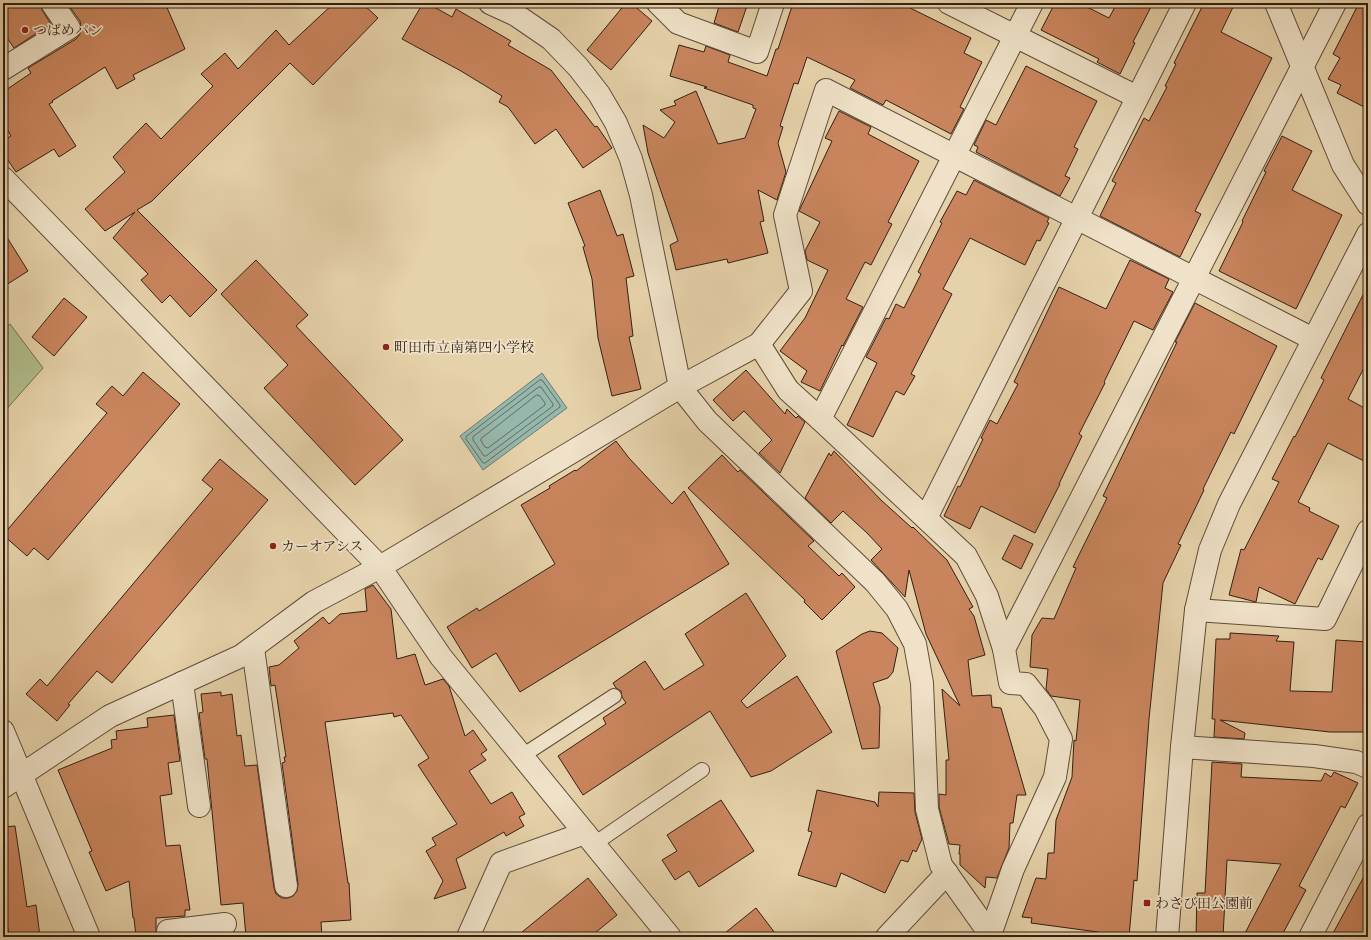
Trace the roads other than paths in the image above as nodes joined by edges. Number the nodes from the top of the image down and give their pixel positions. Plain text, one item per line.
1 (52, 3) edge
2 (490, 3) edge
3 (658, 3) edge
4 (773, 3) edge
5 (949, 3) edge
6 (1032, 3) edge
7 (1184, 3) edge
8 (1276, 3) edge
9 (1335, 3) edge
10 (1015, 36) junction
11 (1302, 67) junction
12 (3, 69) edge
13 (1138, 97) junction
14 (954, 155) junction
15 (3, 178) edge
16 (1368, 204) edge
17 (1077, 218) junction
18 (1368, 234) edge
19 (1194, 278) junction
20 (1314, 339) junction
21 (759, 344) junction
22 (680, 387) junction
23 (820, 419) junction
24 (926, 518) junction
25 (1368, 531) edge
26 (380, 567) junction
27 (1196, 610) junction
28 (254, 648) junction
29 (1004, 649) junction
30 (182, 683) junction
31 (614, 696) dead end
32 (3, 730) edge
33 (1182, 747) junction
34 (522, 756) junction
35 (1368, 766) edge
36 (702, 770) dead end
37 (21, 775) junction
38 (3, 787) edge
39 (199, 806) dead end
40 (1368, 825) edge
41 (589, 838) junction
42 (947, 873) junction
43 (286, 886) dead end
44 (225, 924) dead end
45 (168, 931) dead end
46 (196, 932) edge
47 (991, 936) edge
48 (89, 937) edge
49 (468, 937) edge
50 (670, 937) edge
51 (887, 937) edge
52 (1167, 937) edge
53 (1310, 937) edge

1 - 12 street
2 - 22 street
3 - 4 street
5 - 10 street
6 - 10 street
7 - 13 street
8 - 11 street
9 - 11 street
10 - 13 street
10 - 14 street
11 - 16 street
11 - 19 street
13 - 17 street
14 - 17 street
14 - 21 street
14 - 23 street
15 - 26 street
17 - 19 street
17 - 24 street
18 - 20 street
19 - 20 street
19 - 29 street
20 - 27 street
21 - 22 street
21 - 23 street
22 - 26 street
22 - 42 street
23 - 24 street
24 - 29 street
25 - 27 street
26 - 28 street
26 - 34 street
27 - 33 street
28 - 30 street
28 - 43 street
29 - 47 street
30 - 37 street
30 - 39 street
31 - 34 lane
32 - 37 street
33 - 35 street
33 - 52 street
34 - 41 street
36 - 41 lane
37 - 38 street
37 - 48 street
40 - 53 street
41 - 49 street
41 - 50 street
42 - 47 street
42 - 51 street
44 - 46 street
45 - 46 street

